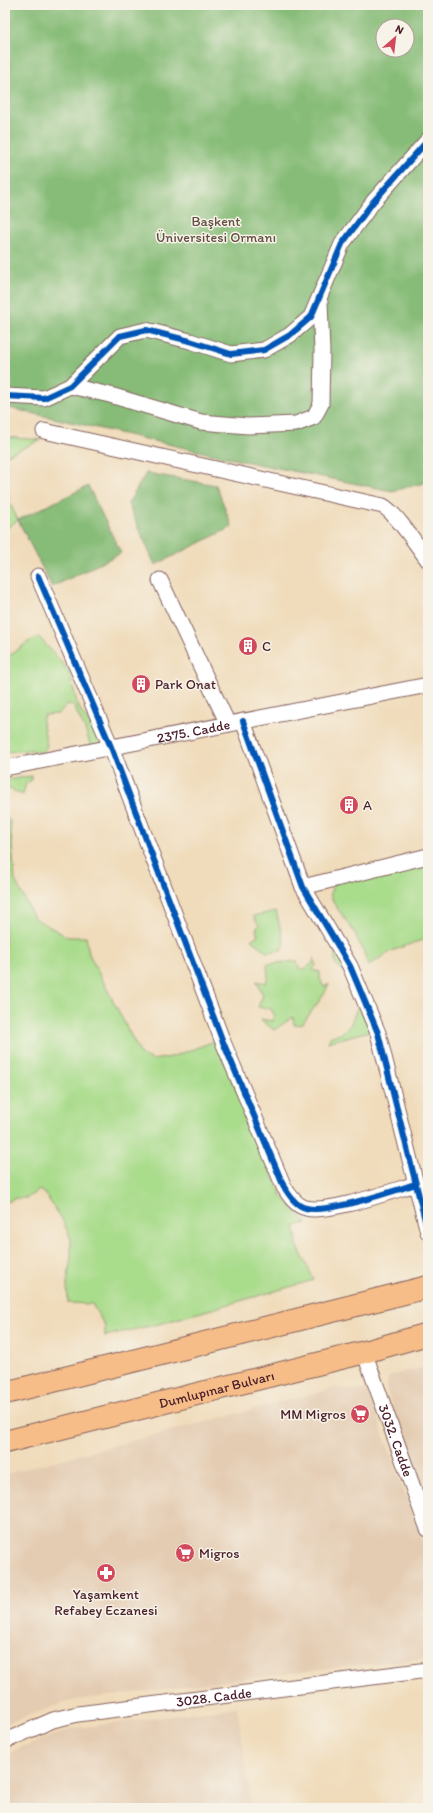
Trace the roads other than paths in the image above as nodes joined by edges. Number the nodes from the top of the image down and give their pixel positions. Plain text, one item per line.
1 (428, 140) edge
2 (320, 299) junction
3 (70, 386) junction
4 (5, 396) edge
5 (44, 432) dead end
6 (428, 560) edge
7 (38, 576) dead end
8 (160, 580) dead end
9 (428, 685) edge
10 (243, 721) junction
11 (228, 724) junction
12 (111, 746) junction
13 (5, 768) edge
14 (428, 856) edge
15 (303, 888) junction
16 (416, 1184) junction
17 (428, 1232) edge
18 (428, 1287) edge
19 (428, 1334) edge
20 (364, 1352) junction
21 (5, 1393) edge
22 (5, 1442) edge
23 (428, 1529) edge
24 (428, 1670) edge
25 (5, 1741) edge

1 - 2 street
2 - 3 street
2 - 3 street
3 - 4 street
5 - 6 street
7 - 12 street
8 - 11 street
9 - 10 street, 2375. Cadde
10 - 11 street, 2375. Cadde
10 - 15 street
11 - 12 street, 2375. Cadde
12 - 13 street, 2375. Cadde
12 - 16 street
14 - 15 street
15 - 16 street
16 - 17 street
18 - 21 highway
19 - 20 highway, Dumlupınar Bulvarı
20 - 22 highway, Dumlupınar Bulvarı
20 - 23 street, 3032. Cadde
24 - 25 street, 3028. Cadde

